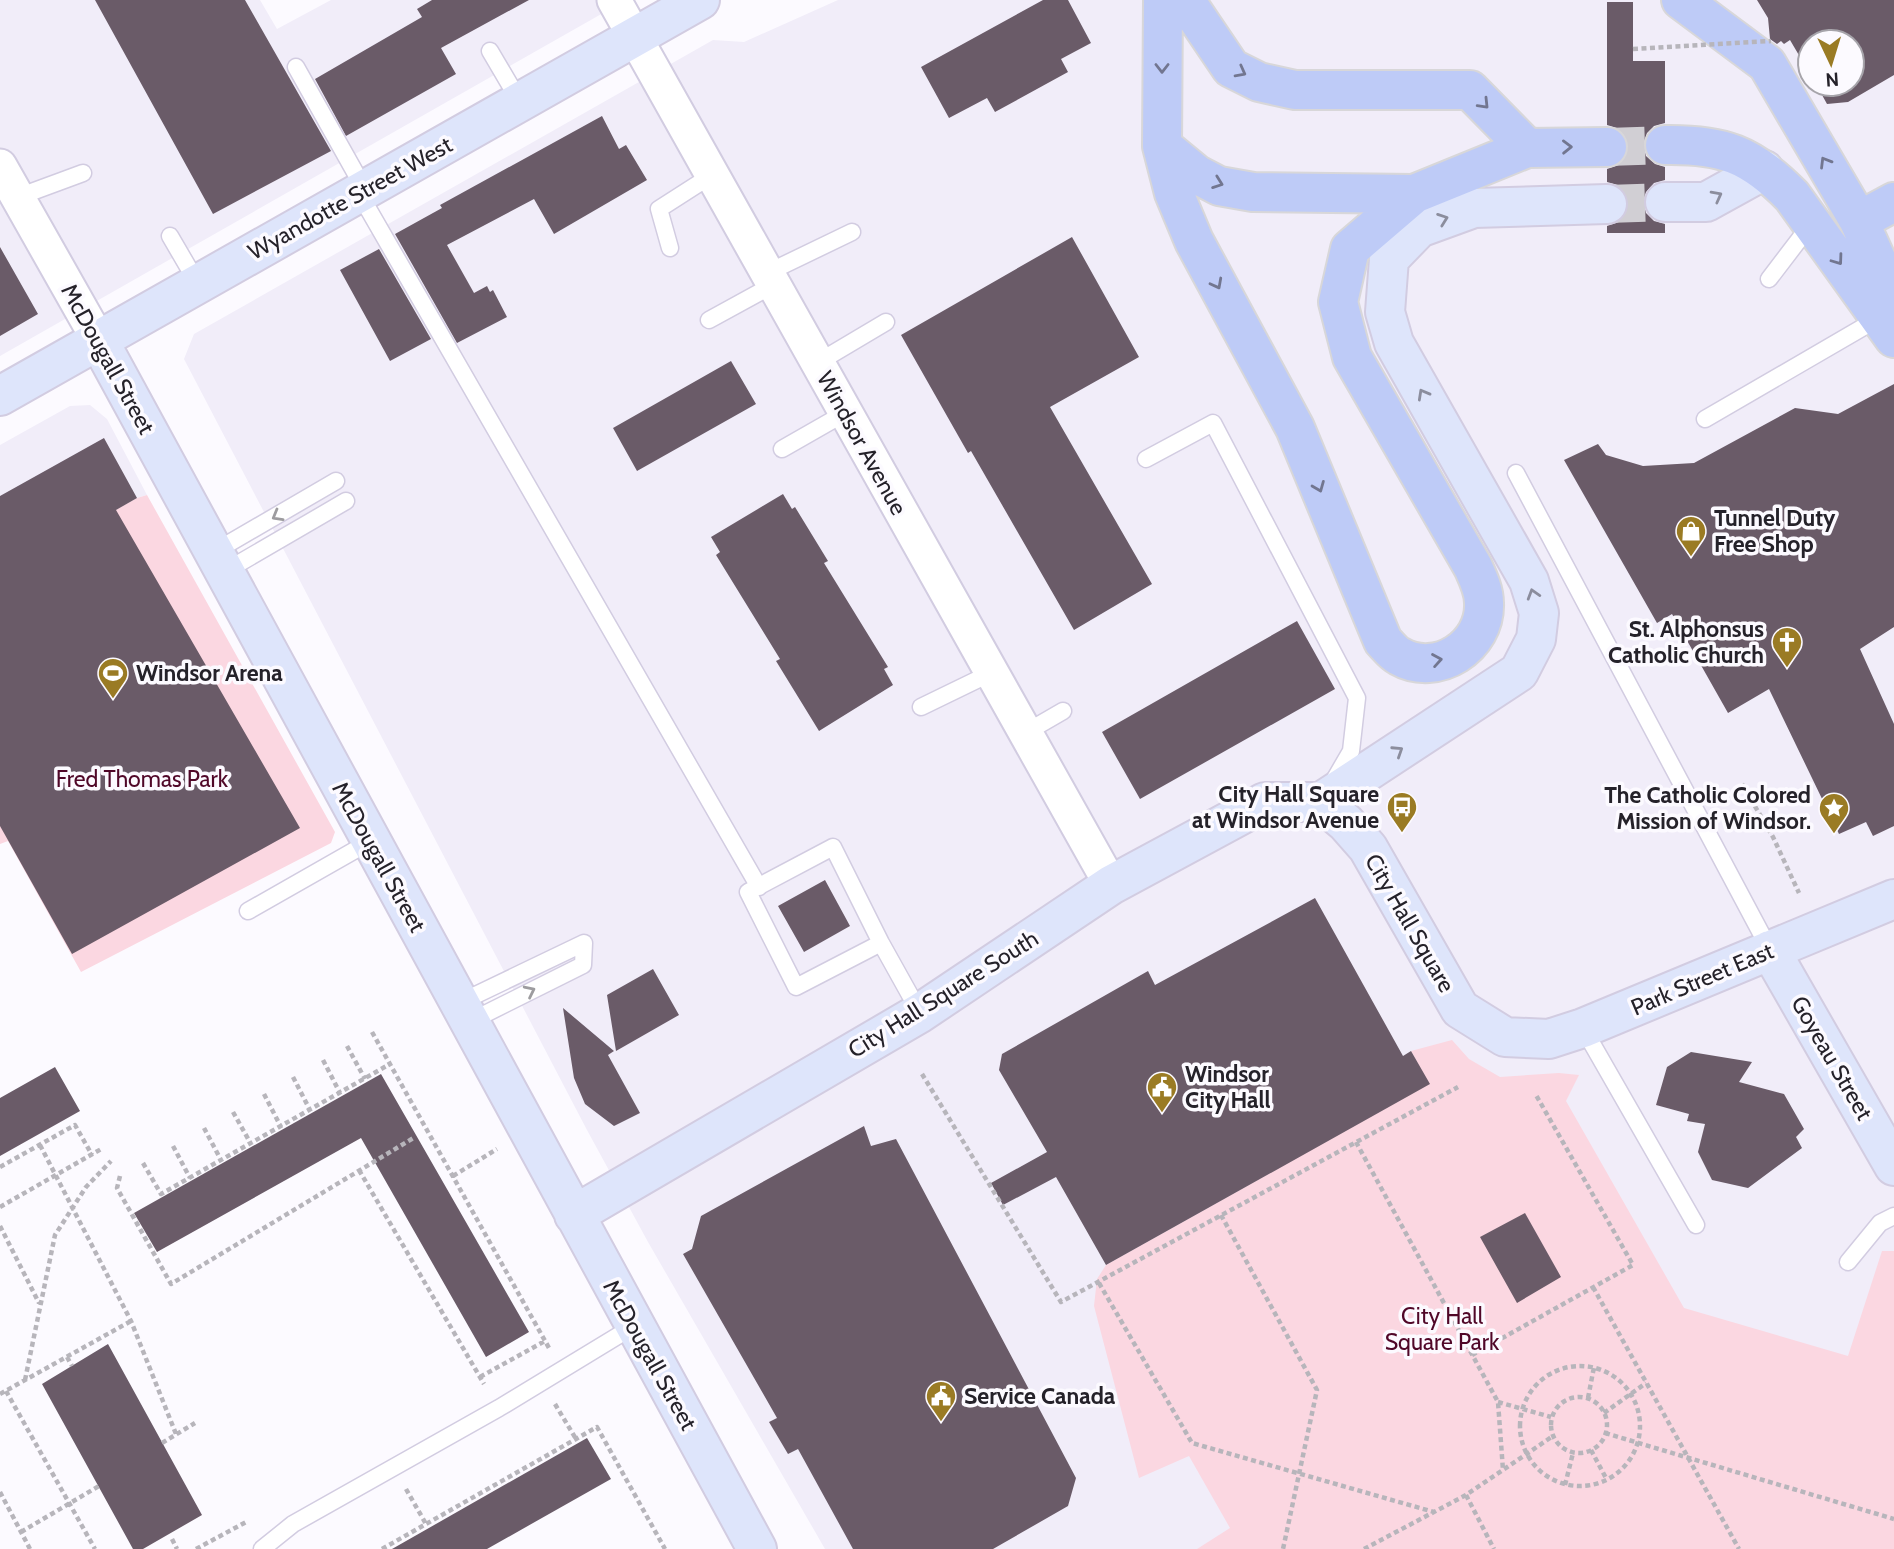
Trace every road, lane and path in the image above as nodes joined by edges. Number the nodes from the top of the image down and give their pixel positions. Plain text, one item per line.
1 (614, 0) edge
2 (700, 0) edge
3 (1163, 0) edge
4 (1185, 0) edge
5 (1681, 0) edge
6 (634, 37) junction
7 (1770, 41) dead end
8 (1633, 50) dead end
9 (490, 51) dead end
10 (296, 66) dead end
11 (520, 102) junction
12 (1665, 145) tunnel mouth
13 (1162, 146) junction
14 (1607, 147) tunnel mouth
15 (1527, 148) junction
16 (1764, 170) junction
17 (83, 173) dead end
18 (712, 175) junction
19 (8, 188) edge
20 (362, 192) junction
21 (1414, 194) junction
22 (1665, 202) tunnel mouth
23 (1894, 202) edge
24 (1607, 204) tunnel mouth
25 (1859, 221) junction
26 (1811, 224) junction
27 (852, 232) dead end
28 (170, 236) dead end
29 (670, 248) dead end
30 (770, 279) junction
31 (1769, 279) dead end
32 (198, 284) junction
33 (1889, 318) edge
34 (709, 320) dead end
35 (886, 322) dead end
36 (99, 341) junction
37 (817, 363) junction
38 (6, 388) edge
39 (845, 413) junction
40 (1705, 419) dead end
41 (782, 449) dead end
42 (1146, 459) dead end
43 (1516, 473) dead end
44 (336, 481) dead end
45 (346, 501) dead end
46 (218, 562) junction
47 (991, 673) junction
48 (921, 707) dead end
49 (1063, 711) dead end
50 (1025, 733) junction
51 (1742, 784) dead end
52 (1321, 802) junction
53 (371, 841) junction
54 (1111, 886) junction
55 (759, 887) junction
56 (1799, 893) dead end
57 (1894, 900) edge
58 (248, 911) dead end
59 (881, 943) junction
60 (1770, 950) junction
61 (464, 1012) junction
62 (920, 1013) junction
63 (1583, 1028) junction
64 (372, 1032) dead end
65 (1505, 1037) joint
66 (347, 1046) dead end
67 (323, 1060) dead end
68 (390, 1064) junction
69 (922, 1074) dead end
70 (293, 1077) dead end
71 (365, 1079) junction
72 (1458, 1087) dead end
73 (340, 1093) junction
74 (264, 1094) dead end
75 (1536, 1094) dead end
76 (310, 1110) junction
77 (233, 1112) dead end
78 (281, 1127) junction
79 (204, 1128) dead end
80 (415, 1137) dead end
81 (1356, 1142) junction
82 (251, 1144) junction
83 (40, 1145) junction
84 (173, 1146) dead end
85 (500, 1147) dead end
86 (103, 1148) dead end
87 (92, 1155) junction
88 (1892, 1158) edge
89 (221, 1160) junction
90 (111, 1161) dead end
91 (143, 1163) dead end
92 (0, 1167) edge
93 (359, 1170) junction
94 (55, 1175) junction
95 (120, 1176) dead end
96 (453, 1176) junction
97 (190, 1178) junction
98 (0, 1207) edge
99 (72, 1208) junction
100 (574, 1215) junction
101 (1221, 1215) junction
102 (1894, 1216) edge
103 (1696, 1225) dead end
104 (0, 1226) edge
105 (1848, 1262) dead end
106 (1099, 1283) junction
107 (1593, 1287) junction
108 (39, 1303) junction
109 (131, 1321) junction
110 (634, 1326) junction
111 (545, 1341) junction
112 (1472, 1354) junction
113 (553, 1355) dead end
114 (67, 1357) junction
115 (72, 1366) dead end
116 (1594, 1367) junction
117 (480, 1377) junction
118 (25, 1380) junction
119 (1647, 1383) junction
120 (484, 1384) dead end
121 (6, 1391) junction
122 (0, 1394) edge
123 (1631, 1394) junction
124 (1588, 1398) junction
125 (552, 1399) dead end
126 (1498, 1402) junction
127 (1522, 1408) junction
128 (1604, 1413) junction
129 (1551, 1417) junction
130 (195, 1423) dead end
131 (1605, 1433) junction
132 (176, 1434) junction
133 (1553, 1436) junction
134 (576, 1439) junction
135 (162, 1443) dead end
136 (1638, 1443) junction
137 (1591, 1450) junction
138 (1573, 1453) junction
139 (1526, 1455) junction
140 (1689, 1458) junction
141 (1503, 1469) junction
142 (1299, 1473) junction
143 (1607, 1479) junction
144 (1565, 1485) junction
145 (99, 1486) dead end
146 (405, 1488) dead end
147 (0, 1492) edge
148 (1466, 1495) junction
149 (69, 1504) junction
150 (1434, 1512) junction
151 (1894, 1519) edge
152 (248, 1521) dead end
153 (426, 1524) junction
154 (21, 1532) junction
155 (172, 1539) dead end
156 (30, 1549) edge
157 (95, 1549) edge
158 (177, 1549) edge
159 (196, 1549) edge
160 (262, 1549) edge
161 (382, 1549) edge
162 (665, 1549) edge
163 (757, 1549) edge
164 (1283, 1549) edge
165 (1364, 1549) edge
166 (1494, 1549) edge
167 (1739, 1549) edge

1 - 6 street, Windsor Avenue
2 - 6 street, Wyandotte Street West
3 -> 13 main road
4 -> 15 main road
25 -> 5 main road
6 - 11 street, Wyandotte Street West
6 - 18 street, Windsor Avenue
7 - 8 path, bridge
9 - 11 lane
10 - 20 lane
11 - 20 street, Wyandotte Street West
12 - 16 main road
13 -> 21 main road
13 -> 21 main road
15 -> 14 main road
15 - 21 main road
22 -> 16 street
16 - 26 main road
17 - 19 lane
18 - 29 lane
18 - 30 street, Windsor Avenue
19 - 36 street, McDougall Street
20 - 32 street, Wyandotte Street West
20 - 55 lane
23 - 25 main road
52 -> 24 street
25 - 33 main road
26 - 31 lane
26 -> 33 main road
27 - 30 lane
28 - 32 lane
30 - 34 lane
30 - 37 street, Windsor Avenue
32 - 36 street, Wyandotte Street West
33 - 40 lane
35 - 37 lane
36 - 38 street, Wyandotte Street West
36 - 46 street, McDougall Street
37 - 39 street, Windsor Avenue
39 - 41 lane
39 - 47 street, Windsor Avenue
42 - 52 lane
43 - 60 lane
44 -> 46 lane
45 - 46 lane
46 - 53 street, McDougall Street
47 - 48 lane
47 - 50 street, Windsor Avenue
49 - 50 lane
50 - 54 street, Windsor Avenue
51 - 56 path
52 - 54 street, City Hall Square South
52 - 65 street, City Hall Square
53 - 58 lane
53 - 61 street, McDougall Street
54 - 62 street, City Hall Square South
55 - 59 lane
55 - 59 lane
57 - 60 street, Park Street East
59 - 62 lane
60 - 63 street, Park Street East
60 - 88 street, Goyeau Street
61 -> 61 lane
61 - 100 street, McDougall Street
62 - 100 street, City Hall Square South
63 - 65 street, Park Street East
63 - 103 lane
64 - 68 path
66 - 71 path
67 - 73 path
68 - 71 path
68 - 96 path
69 - 106 path
70 - 76 path
71 - 73 path
72 - 81 path
73 - 76 path
74 - 78 path
75 - 107 path
76 - 78 path
77 - 82 path
78 - 82 path
79 - 89 path
80 - 93 path
81 - 101 path
81 - 112 path
82 - 89 path
83 - 87 path
83 - 92 path
83 - 94 path
84 - 97 path
85 - 96 path
86 - 87 path
87 - 94 path
89 - 97 path
90 - 99 path
91 - 97 path
93 - 95 path
93 - 117 path
94 - 98 path
94 - 99 path
96 - 111 path
99 - 108 path
99 - 109 path
100 - 110 street, McDougall Street
101 - 106 path
101 - 142 path
102 - 105 lane
104 - 108 path
106 - 142 path
107 - 112 path
107 - 119 path
108 - 118 path
109 - 114 path
109 - 132 path
110 - 160 lane
110 - 163 street, McDougall Street
111 - 113 path
111 - 117 path
112 - 126 path
114 - 115 path
114 - 118 path
116 - 123 path
116 - 124 path
116 - 127 path
117 - 120 path
118 - 121 path
119 - 123 path
119 - 140 path
121 - 122 path
121 - 149 path
123 - 128 path
123 - 136 path
124 - 128 path
124 - 129 path
125 - 134 path
126 - 127 path
126 - 141 path
127 - 129 path
127 - 139 path
128 - 131 path
129 - 133 path
130 - 132 path
131 - 136 path
131 - 137 path
132 - 135 path
133 - 138 path
133 - 139 path
134 - 153 path
134 - 162 path
136 - 140 path
136 - 143 path
137 - 138 path
137 - 143 path
138 - 144 path
139 - 141 path
139 - 144 path
140 - 151 path
140 - 167 path
141 - 148 path
142 - 150 path
142 - 164 path
143 - 144 path
145 - 149 path
146 - 153 path
147 - 154 path
148 - 150 path
148 - 166 path
149 - 154 path
149 - 157 path
150 - 165 path
152 - 159 path
153 - 161 path
154 - 156 path
155 - 158 path

